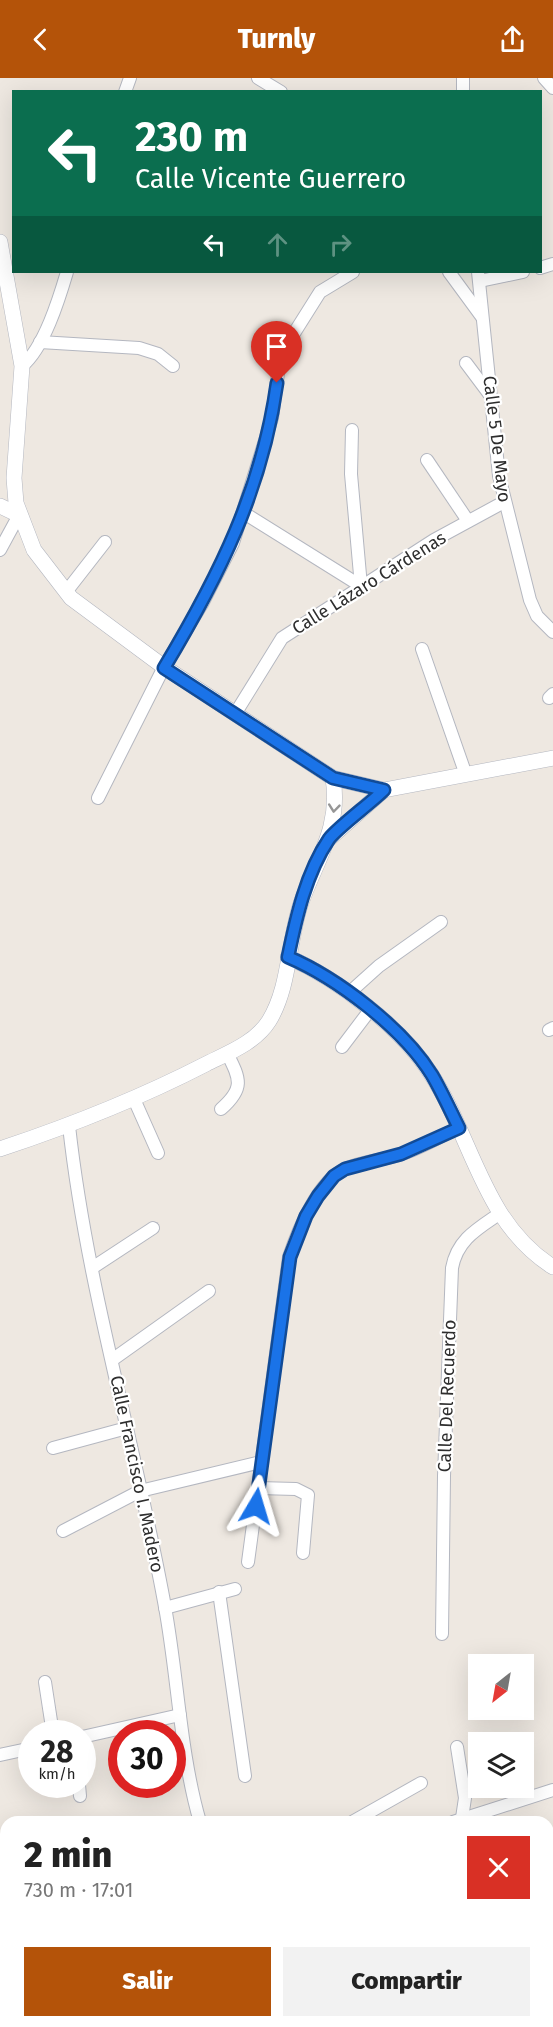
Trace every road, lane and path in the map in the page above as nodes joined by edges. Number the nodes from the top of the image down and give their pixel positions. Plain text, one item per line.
1 (258, 78) edge
2 (544, 78) edge
3 (553, 88) edge
4 (278, 90) edge
5 (0, 242) edge
6 (67, 273) edge
7 (450, 273) edge
8 (512, 273) edge
9 (344, 274) edge
10 (479, 276) edge
11 (483, 318) junction
12 (40, 342) junction
13 (465, 363) dead end
14 (22, 366) junction
15 (173, 366) dead end
16 (492, 397) junction
17 (352, 430) dead end
18 (427, 460) dead end
19 (504, 502) junction
20 (0, 506) edge
21 (244, 513) junction
22 (19, 515) junction
23 (468, 521) junction
24 (105, 542) dead end
25 (0, 550) edge
26 (361, 586) junction
27 (66, 592) junction
28 (553, 632) edge
29 (422, 649) dead end
30 (164, 668) junction
31 (235, 714) junction
32 (553, 758) edge
33 (466, 775) junction
34 (333, 778) junction
35 (384, 790) junction
36 (98, 798) dead end
37 (330, 838) junction
38 (441, 922) dead end
39 (288, 957) junction
40 (349, 993) junction
41 (370, 1010) junction
42 (342, 1047) dead end
43 (227, 1053) junction
44 (134, 1099) junction
45 (221, 1109) dead end
46 (69, 1126) junction
47 (459, 1128) junction
48 (0, 1149) edge
49 (158, 1153) dead end
50 (499, 1214) junction
51 (153, 1228) dead end
52 (553, 1267) edge
53 (92, 1268) junction
54 (209, 1291) dead end
55 (112, 1360) junction
56 (127, 1428) junction
57 (53, 1448) dead end
58 (261, 1462) junction
59 (258, 1488) junction
60 (140, 1491) junction
61 (63, 1531) dead end
62 (303, 1553) dead end
63 (248, 1562) dead end
64 (235, 1590) dead end
65 (219, 1592) junction
66 (165, 1608) junction
67 (442, 1634) dead end
68 (45, 1682) dead end
69 (180, 1715) junction
70 (51, 1720) edge
71 (96, 1734) edge
72 (457, 1747) dead end
73 (18, 1751) edge
74 (0, 1755) edge
75 (245, 1776) dead end
76 (421, 1783) dead end
77 (553, 1790) edge
78 (199, 1816) edge
79 (363, 1816) edge
80 (458, 1816) edge
81 (470, 1816) edge

1 - 4 street
2 - 3 street
5 - 14 street
6 - 12 street
7 - 11 street
8 - 10 street
9 - 21 street
10 - 11 street, Calle 5 De Mayo
11 - 16 street, Calle 5 De Mayo
12 - 14 street
12 - 15 street
13 - 16 street
14 - 22 street
16 - 19 street, Calle 5 De Mayo
17 - 26 street
18 - 23 street
19 - 23 street, Calle Lázaro Cárdenas
19 - 28 street, Calle 5 De Mayo
20 - 22 street
21 - 26 street
21 - 30 street
22 - 25 street
22 - 27 street
23 - 26 street, Calle Lázaro Cárdenas
24 - 27 street
26 - 31 street, Calle Lázaro Cárdenas
27 - 30 street
29 - 33 street
30 - 31 street
30 - 36 street
31 - 34 street
32 - 33 street
33 - 35 street
34 - 35 street
34 -> 37 street
35 - 37 street
37 - 39 street
38 - 40 street
39 - 40 street
39 - 43 street
40 - 41 street
41 - 42 street
41 - 47 street
43 - 44 street
43 - 45 street
44 - 46 street
44 - 49 street
46 - 48 street
46 - 53 street, Calle Francisco I. Madero
47 - 50 street
47 - 58 street
50 - 52 street
50 - 67 street, Calle Del Recuerdo
51 - 53 street
53 - 55 street, Calle Francisco I. Madero
54 - 55 street
55 - 56 street, Calle Francisco I. Madero
56 - 57 street
56 - 60 street, Calle Francisco I. Madero
58 - 59 street
58 - 60 street
59 - 62 street
59 - 63 street
60 - 61 street
60 - 66 street, Calle Francisco I. Madero
64 - 65 street
65 - 66 street
65 - 75 street
66 - 69 street, Calle Francisco I. Madero
68 - 70 street
69 - 71 street
69 - 78 street, Calle Francisco I. Madero
72 - 80 street
73 - 74 street
76 - 79 street
77 - 81 street

